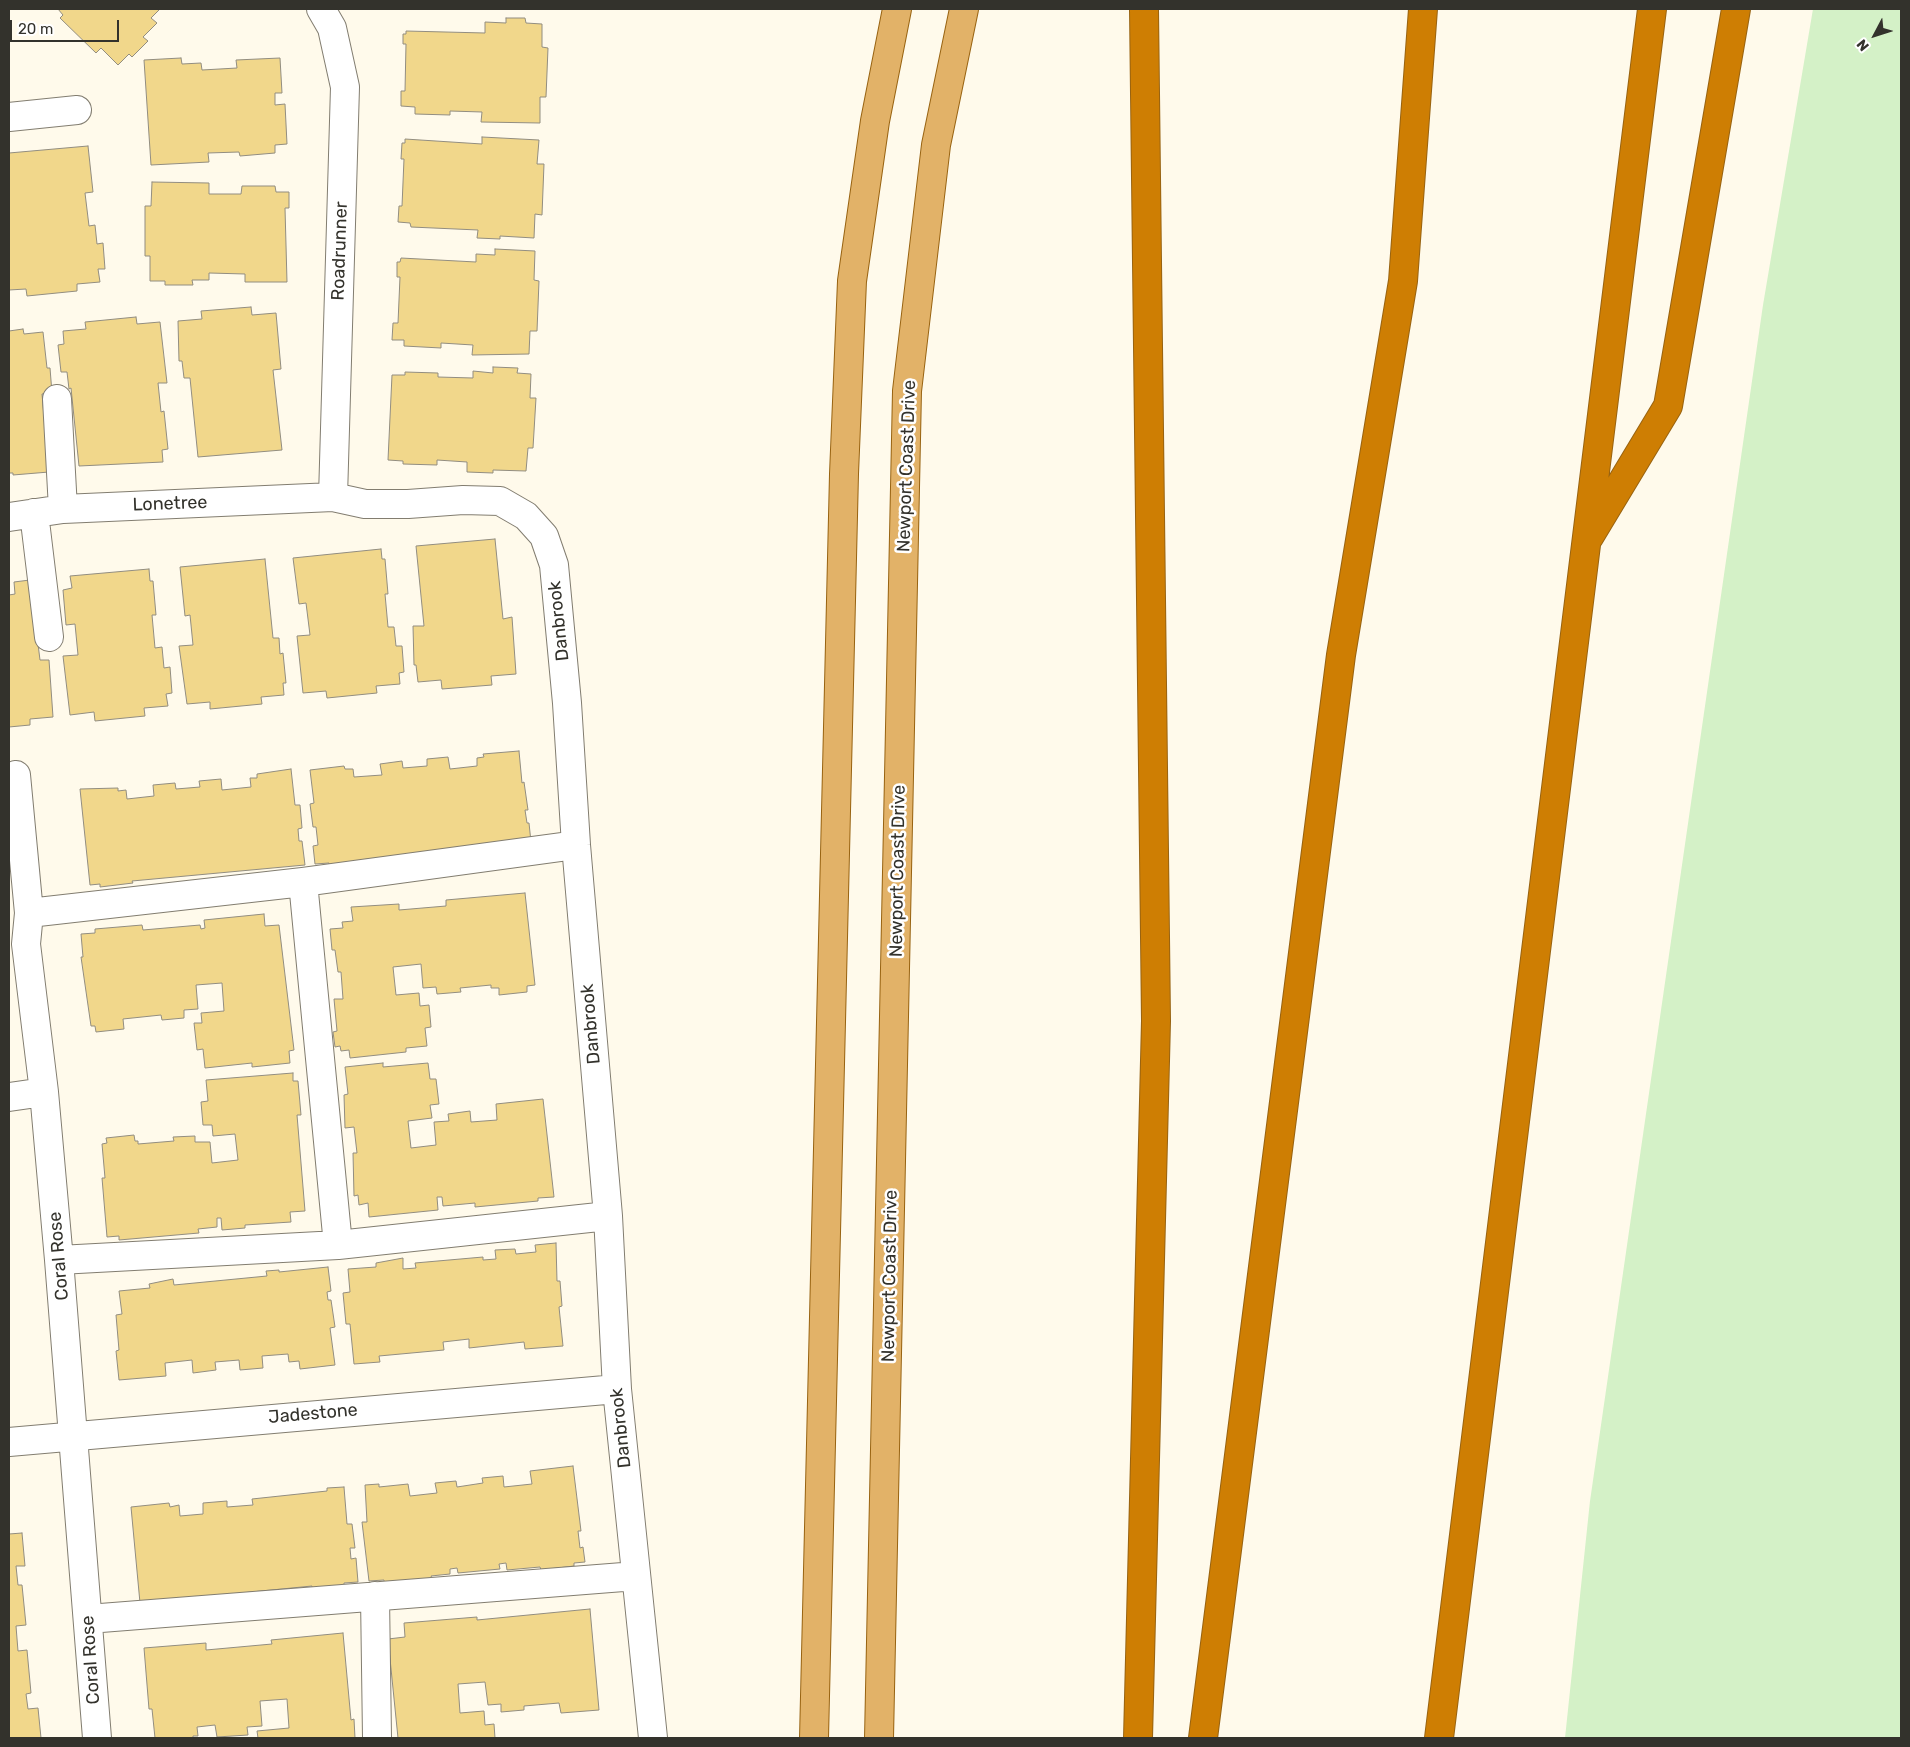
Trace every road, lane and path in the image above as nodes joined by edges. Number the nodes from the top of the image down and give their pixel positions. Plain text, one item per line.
1 (321, 9) edge
2 (897, 9) edge
3 (964, 9) edge
4 (1144, 9) edge
5 (1423, 9) edge
6 (1652, 9) edge
7 (1736, 9) edge
8 (77, 110) dead end
9 (9, 117) edge
10 (57, 399) dead end
11 (333, 497) junction
12 (63, 509) junction
13 (21, 515) edge
14 (1585, 544) junction
15 (50, 637) dead end
16 (16, 775) dead end
17 (576, 845) junction
18 (303, 882) junction
19 (29, 913) junction
20 (17, 945) edge
21 (44, 1092) junction
22 (9, 1097) edge
23 (608, 1216) junction
24 (338, 1245) junction
25 (59, 1260) junction
26 (617, 1388) junction
27 (75, 1434) junction
28 (9, 1442) edge
29 (636, 1576) junction
30 (375, 1596) junction
31 (88, 1620) junction
32 (97, 1738) edge
33 (377, 1738) edge
34 (652, 1738) edge
35 (814, 1738) edge
36 (879, 1738) edge
37 (1138, 1738) edge
38 (1203, 1738) edge
39 (1438, 1738) edge

1 - 11 street, Roadrunner
2 - 35 main road
3 - 36 main road, Newport Coast Drive
4 - 37 highway
5 - 38 highway
6 - 14 highway
7 - 14 highway
8 - 9 street
10 - 12 street
11 - 12 street, Lonetree
11 - 17 street, Danbrook
12 - 13 street, Lonetree
13 - 15 street
14 - 39 highway
16 - 19 street, Coral Rose
17 - 18 street
17 - 23 street, Danbrook
18 - 19 street
18 - 24 street
19 - 20 street, Coral Rose
20 - 21 street, Coral Rose
21 - 22 street
21 - 25 street, Coral Rose
23 - 24 street
23 - 26 street, Danbrook
24 - 25 street
25 - 27 street, Coral Rose
26 - 27 street, Jadestone
26 - 29 street, Danbrook
27 - 28 street, Jadestone
27 - 31 street, Coral Rose
29 - 30 street
29 - 34 street, Danbrook
30 - 31 street
30 - 33 street
31 - 32 street, Coral Rose

